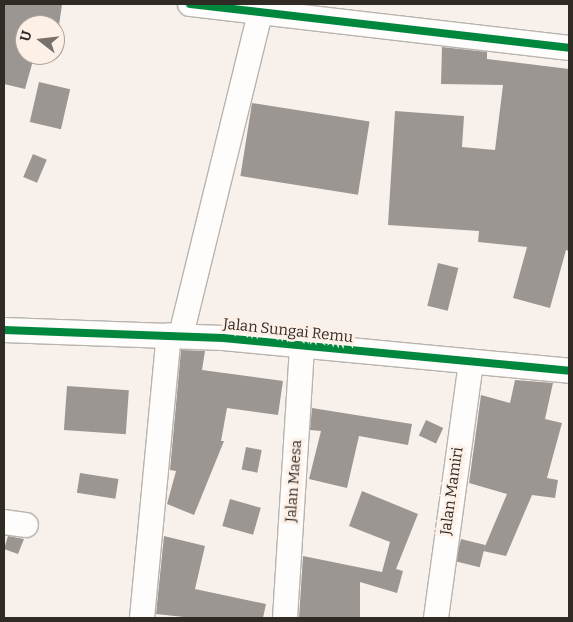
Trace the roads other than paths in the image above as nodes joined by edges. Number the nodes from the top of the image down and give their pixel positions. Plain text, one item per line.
1 (190, 4) edge
2 (261, 8) edge
3 (569, 48) edge
4 (4, 330) edge
5 (175, 335) junction
6 (302, 344) junction
7 (471, 364) junction
8 (569, 371) edge
9 (142, 618) edge
10 (285, 618) edge
11 (436, 618) edge

1 - 2 street
2 - 3 street
2 - 5 street
4 - 5 street, Jalan Sungai Remu
5 - 6 street, Jalan Sungai Remu
5 - 9 street
6 - 7 street, Jalan Sungai Remu
6 - 10 street, Jalan Maesa
7 - 8 street, Jalan Sungai Remu
7 - 11 street, Jalan Mamiri

